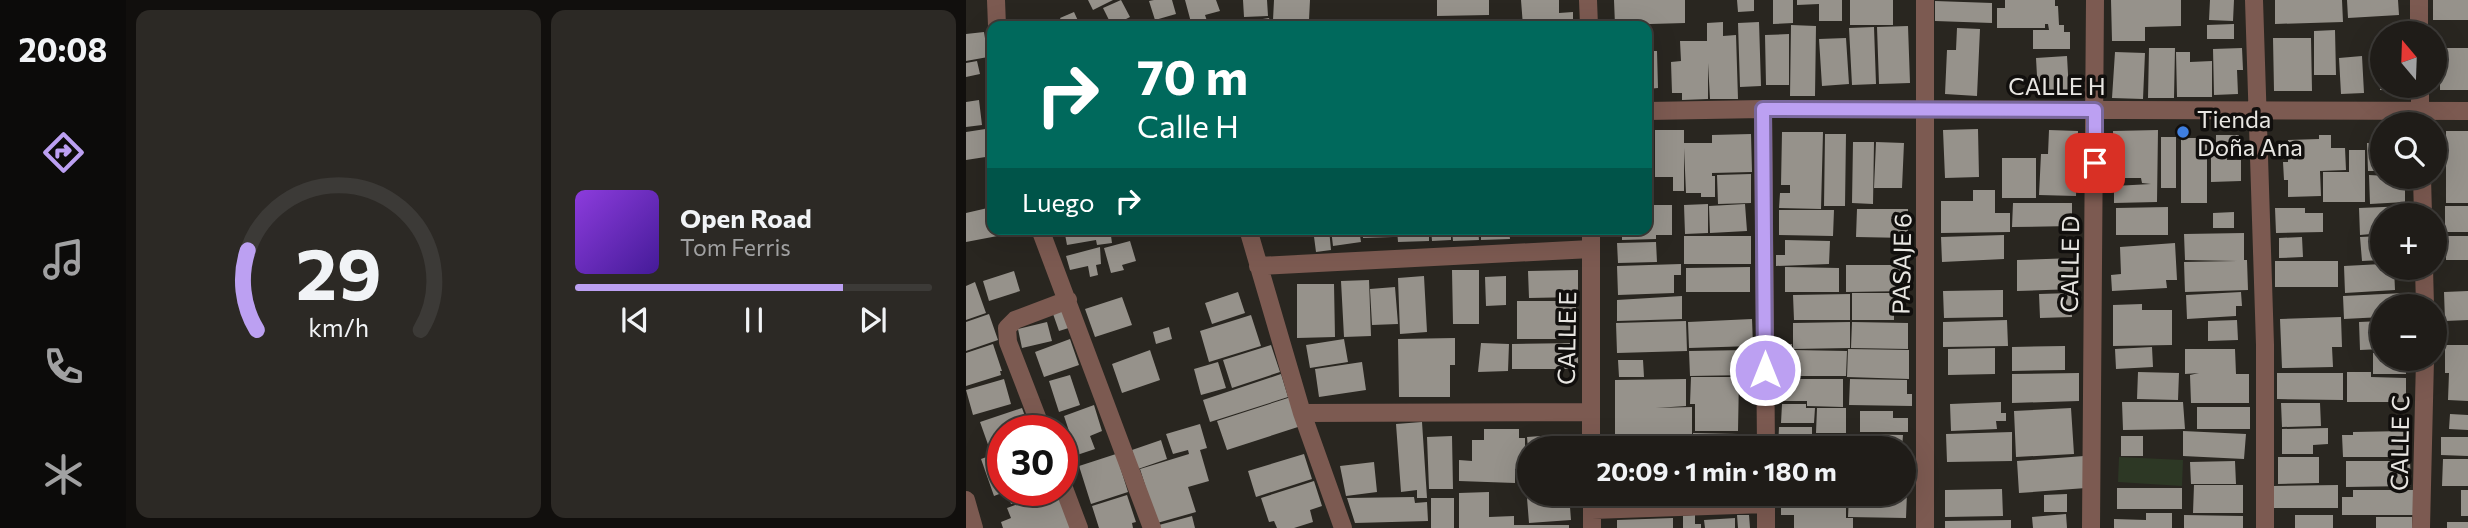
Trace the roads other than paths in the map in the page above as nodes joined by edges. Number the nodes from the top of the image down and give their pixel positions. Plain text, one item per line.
1 (996, 0) edge
2 (1588, 0) edge
3 (1925, 0) edge
4 (2095, 0) edge
5 (2254, 0) edge
6 (2419, 0) edge
7 (997, 21) edge
8 (1589, 21) edge
9 (2419, 21) edge
10 (1763, 109) junction
11 (1927, 109) junction
12 (2095, 110) junction
13 (2256, 110) junction
14 (1652, 111) edge
15 (2468, 111) edge
16 (2447, 114) edge
17 (2370, 116) edge
18 (1042, 235) edge
19 (1250, 235) edge
20 (1591, 235) edge
21 (1591, 249) junction
22 (1258, 265) junction
23 (1068, 300) junction
24 (2425, 371) edge
25 (1302, 412) junction
26 (1590, 412) junction
27 (1036, 415) edge
28 (1591, 436) edge
29 (1766, 436) edge
30 (966, 500) edge
31 (1071, 506) edge
32 (1655, 506) edge
33 (1766, 506) edge
34 (1592, 510) edge
35 (974, 528) edge
36 (1079, 528) edge
37 (1152, 528) edge
38 (1343, 528) edge
39 (1766, 528) edge
40 (1925, 528) edge
41 (2091, 528) edge
42 (2264, 528) edge
43 (2421, 528) edge

1 - 7 street
2 - 8 street
3 - 11 street, PASAJE 6
4 - 12 street, CALLE D
5 - 13 street
6 - 9 street
10 - 11 street, CALLE H
10 - 14 street, CALLE H
10 - 29 street
11 - 12 street, CALLE H
11 - 40 street, PASAJE 6
12 - 13 street, CALLE H
12 - 41 street, CALLE D
13 - 17 street, CALLE H
13 - 42 street
15 - 16 street, CALLE H
18 - 23 street
19 - 22 street
20 - 21 street, CALLE E
21 - 22 street
21 - 26 street, CALLE E
22 - 25 street
23 - 27 street
23 - 37 street
24 - 43 street, CALLE C
25 - 26 street
25 - 38 street
26 - 28 street, CALLE E
30 - 35 street
31 - 36 street
32 - 34 street
33 - 39 street

